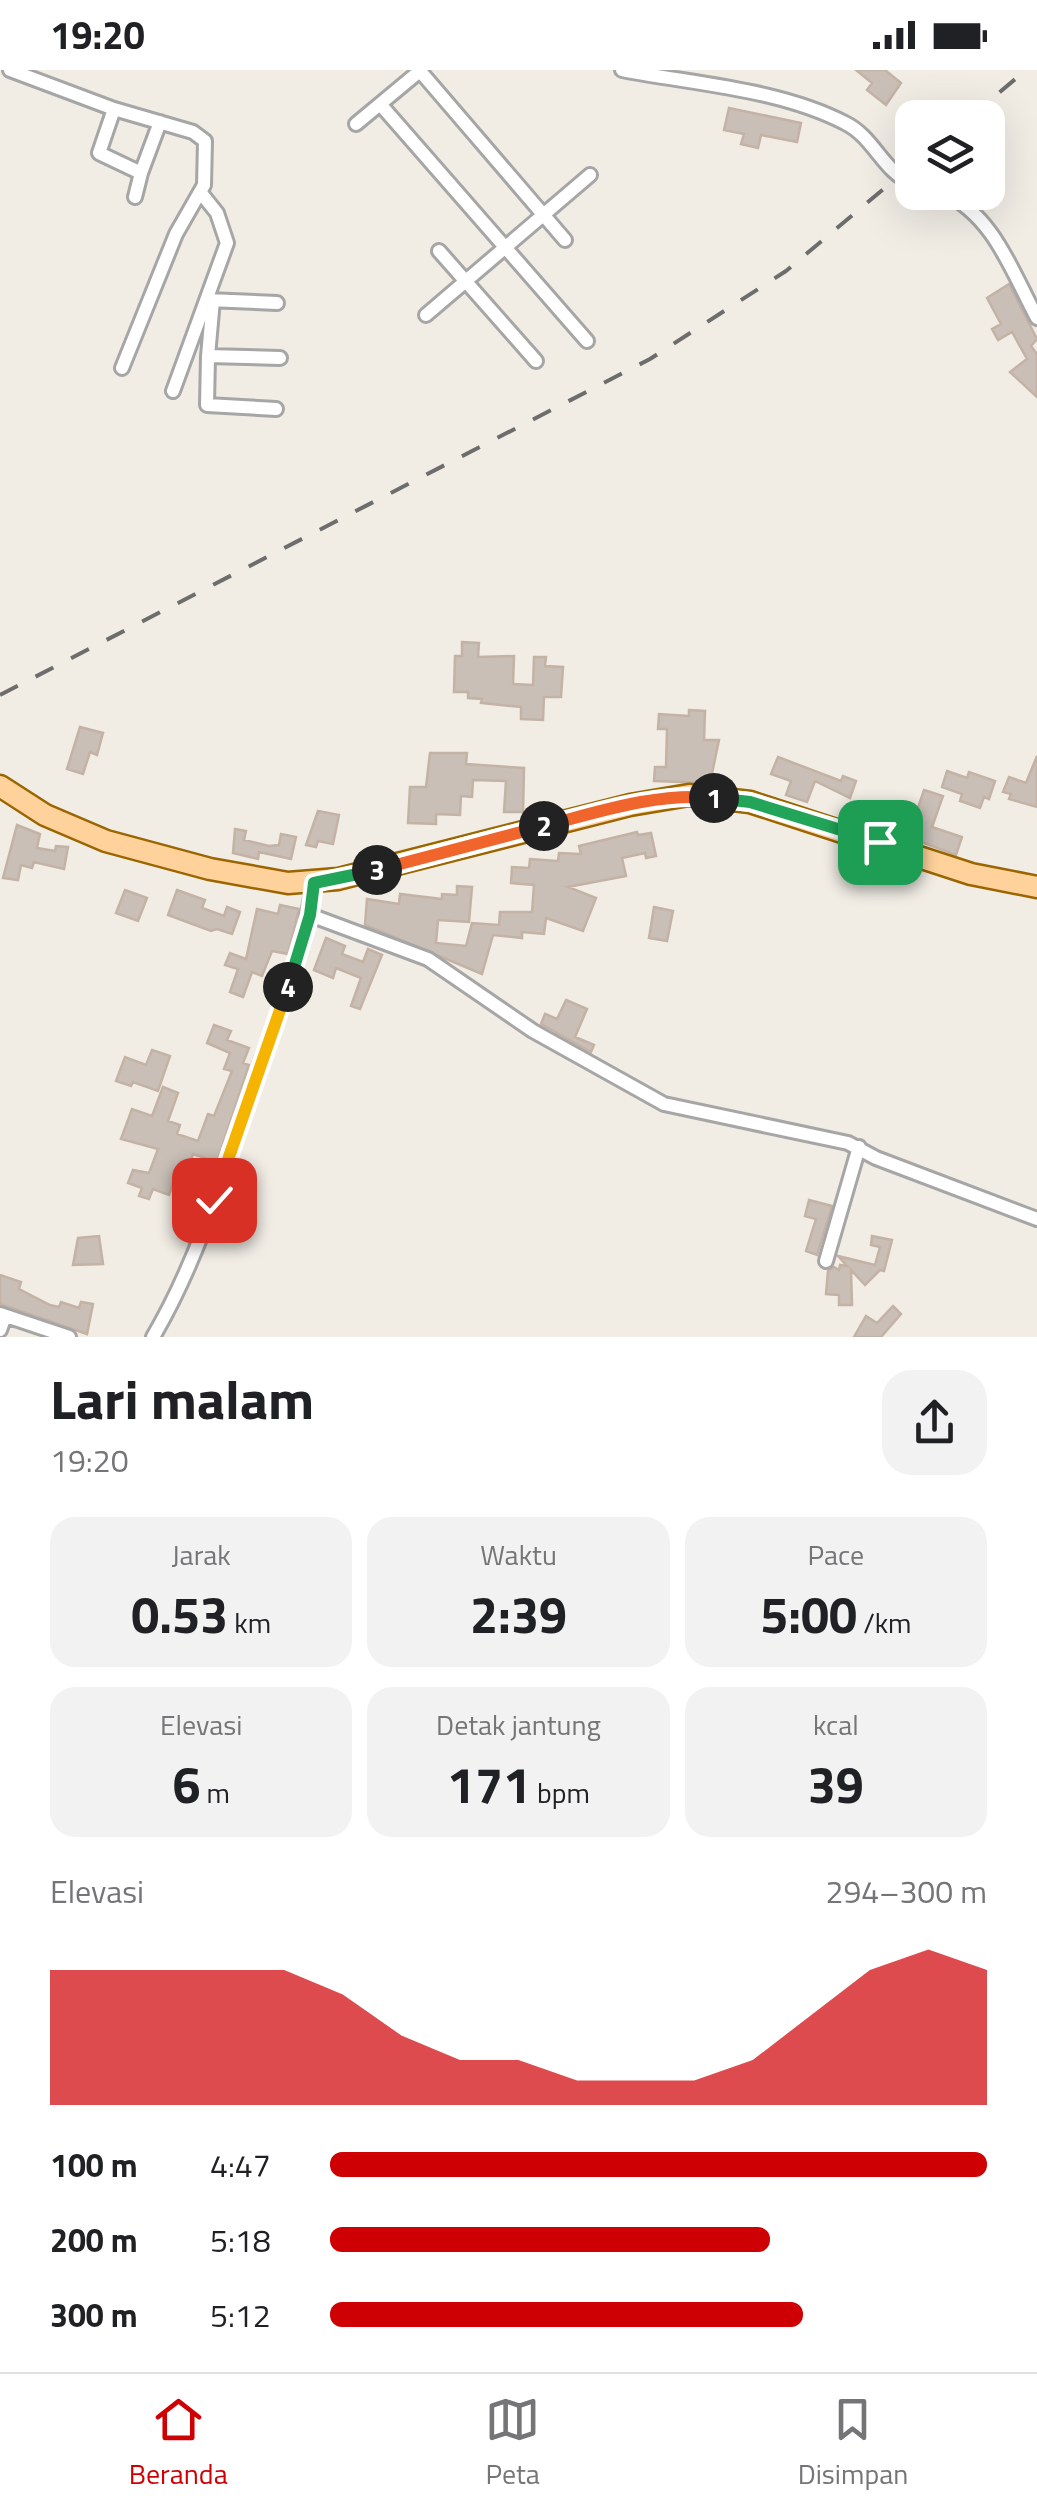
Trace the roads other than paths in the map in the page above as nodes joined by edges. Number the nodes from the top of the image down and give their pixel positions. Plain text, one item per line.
1 (10, 70) edge
2 (421, 70) edge
3 (622, 70) edge
4 (380, 104) junction
5 (114, 109) junction
6 (160, 122) junction
7 (356, 124) dead end
8 (141, 173) junction
9 (895, 174) edge
10 (590, 175) dead end
11 (201, 193) junction
12 (135, 197) dead end
13 (969, 210) edge
14 (544, 215) junction
15 (565, 240) dead end
16 (505, 248) junction
17 (438, 251) dead end
18 (466, 282) junction
19 (210, 300) junction
20 (277, 304) dead end
21 (426, 315) dead end
22 (1037, 318) edge
23 (587, 341) dead end
24 (208, 356) junction
25 (280, 358) dead end
26 (536, 361) dead end
27 (122, 368) dead end
28 (173, 391) dead end
29 (276, 409) dead end
30 (0, 786) edge
31 (314, 883) junction
32 (1037, 887) edge
33 (310, 915) junction
34 (859, 1147) junction
35 (1037, 1219) edge
36 (826, 1260) dead end
37 (2, 1315) edge
38 (0, 1330) edge
39 (68, 1337) edge
40 (153, 1337) edge

1 - 5 street
2 - 4 street
2 - 14 street
3 - 9 street
4 - 7 street
4 - 16 street
5 - 6 street
5 - 8 street
6 - 8 street
6 - 11 street
8 - 12 street
10 - 14 street
11 - 19 street
11 - 27 street
13 - 22 street
14 - 15 street
14 - 16 street
16 - 18 street
16 - 23 street
17 - 18 street
18 - 21 street
18 - 26 street
19 - 20 street
19 - 24 street
19 - 28 street
24 - 25 street
24 - 29 street
30 - 31 main road
31 - 32 main road
31 - 33 street
33 - 34 street
33 - 40 street
34 - 35 street
34 - 36 street
37 - 38 street
37 - 39 street

